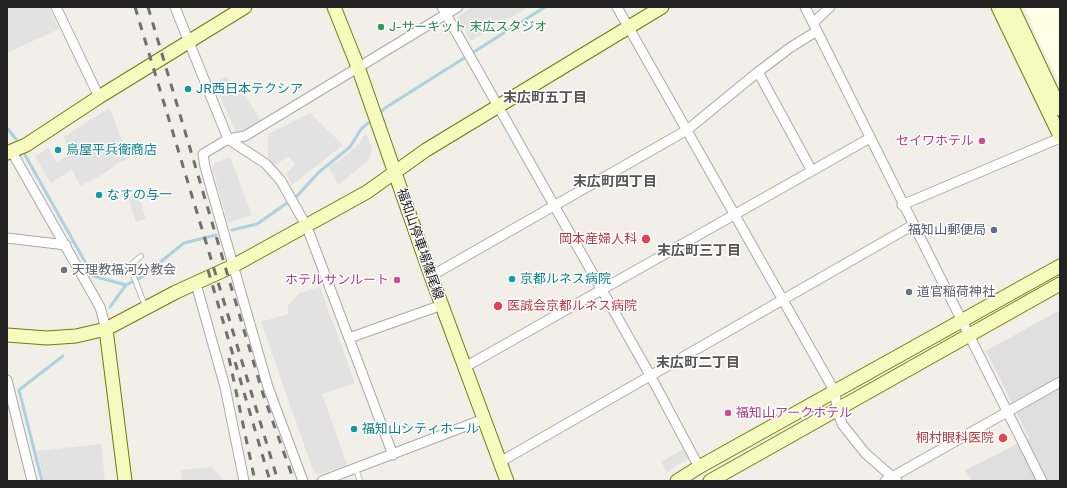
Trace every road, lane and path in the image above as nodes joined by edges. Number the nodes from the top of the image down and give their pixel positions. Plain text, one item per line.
1 (56, 7) edge
2 (175, 7) edge
3 (244, 7) edge
4 (334, 7) edge
5 (458, 7) edge
6 (617, 7) edge
7 (662, 7) edge
8 (805, 7) edge
9 (830, 7) edge
10 (998, 7) edge
11 (1012, 7) edge
12 (444, 11) edge
13 (815, 27) junction
14 (629, 28) junction
15 (188, 43) junction
16 (358, 67) junction
17 (758, 72) junction
18 (99, 97) junction
19 (499, 107) junction
20 (1060, 109) edge
21 (687, 130) junction
22 (1060, 137) edge
23 (870, 138) junction
24 (228, 139) junction
25 (9, 153) edge
26 (395, 171) junction
27 (812, 171) junction
28 (554, 205) junction
29 (902, 205) junction
30 (735, 215) junction
31 (913, 225) junction
32 (307, 227) junction
33 (7, 238) edge
34 (66, 245) junction
35 (141, 256) dead end
36 (233, 266) junction
37 (1060, 266) edge
38 (431, 276) junction
39 (196, 284) junction
40 (1060, 284) edge
41 (602, 290) junction
42 (782, 301) junction
43 (442, 305) junction
44 (146, 308) junction
45 (962, 319) junction
46 (106, 329) junction
47 (970, 334) junction
48 (7, 335) edge
49 (349, 338) junction
50 (465, 368) junction
51 (650, 375) junction
52 (7, 380) edge
53 (1060, 382) edge
54 (835, 392) junction
55 (9, 399) edge
56 (837, 409) junction
57 (1007, 412) junction
58 (484, 419) junction
59 (393, 455) junction
60 (500, 462) junction
61 (699, 467) junction
62 (356, 469) junction
63 (895, 479) edge
64 (32, 481) edge
65 (125, 481) edge
66 (244, 481) edge
67 (303, 481) edge
68 (322, 481) edge
69 (360, 481) edge
70 (506, 481) edge
71 (677, 481) edge
72 (710, 481) edge
73 (885, 481) edge
74 (1042, 481) edge

1 - 18 street
2 - 15 street
3 - 15 street
4 - 16 street, 福知山停車場篠尾線
5 - 12 street
6 - 14 street
7 - 14 street
8 - 13 street
9 - 13 street
10 - 22 street
11 - 20 street
12 - 16 street
12 - 19 street
13 - 17 street
13 - 23 street
14 - 19 street
14 - 21 street
15 - 18 street
15 - 24 street
16 - 24 street
16 - 26 street, 福知山停車場篠尾線
17 - 21 street
17 - 27 street
18 - 25 street
19 - 26 street
19 - 28 street
21 - 28 street
21 - 30 street
22 - 29 street
23 - 27 street
23 - 29 street
24 - 32 street
24 - 36 street
25 - 34 street
26 - 32 street
26 - 38 street, 福知山停車場篠尾線
27 - 30 street
28 - 38 street
28 - 41 street
29 - 31 street
30 - 41 street
30 - 42 street
31 - 42 street
31 - 45 street
32 - 36 street
32 - 49 street
33 - 34 street
34 - 46 street
35 - 44 lane
36 - 39 street
36 - 67 street
37 - 45 street
38 - 43 street, 福知山停車場篠尾線
39 - 44 street
39 - 66 street
40 - 47 street
41 - 50 street
41 - 51 street
42 - 51 street
42 - 54 street
43 - 49 street
43 - 50 street, 福知山停車場篠尾線
44 - 46 street
45 - 47 street
45 - 54 street
46 - 48 street
46 - 65 street
47 - 56 street
47 - 57 street
49 - 59 street
50 - 58 street, 福知山停車場篠尾線
51 - 60 street
51 - 61 street
52 - 55 street
53 - 57 street
54 - 56 street
54 - 61 street
55 - 64 street
56 - 63 street
56 - 72 street
57 - 63 street
57 - 74 street
58 - 59 street
58 - 60 street, 福知山停車場篠尾線
59 - 62 street
60 - 70 street, 福知山停車場篠尾線
61 - 71 street
62 - 68 street
62 - 69 lane
63 - 73 street

